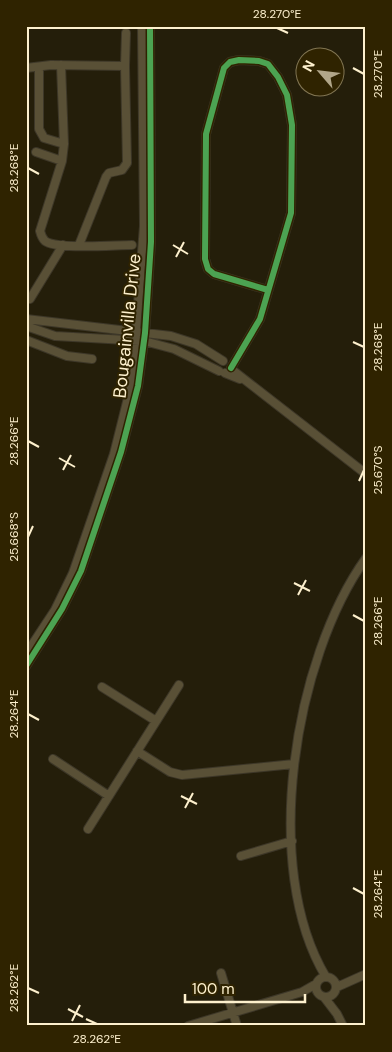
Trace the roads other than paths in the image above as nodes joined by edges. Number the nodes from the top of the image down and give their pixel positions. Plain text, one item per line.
1 (142, 26) edge
2 (150, 26) edge
3 (126, 32) dead end
4 (61, 65) junction
5 (39, 66) junction
6 (126, 66) junction
7 (26, 68) edge
8 (64, 144) junction
9 (36, 152) dead end
10 (62, 161) junction
11 (79, 245) junction
12 (132, 245) dead end
13 (63, 246) junction
14 (268, 290) junction
15 (30, 299) dead end
16 (26, 319) edge
17 (26, 326) edge
18 (135, 336) junction
19 (144, 337) junction
20 (26, 340) edge
21 (186, 341) junction
22 (181, 352) junction
23 (240, 352) junction
24 (92, 359) dead end
25 (224, 361) junction
26 (226, 370) junction
27 (117, 453) junction
28 (366, 474) edge
29 (83, 555) junction
30 (366, 558) edge
31 (26, 654) edge
32 (26, 666) edge
33 (179, 685) dead end
34 (102, 687) dead end
35 (156, 721) junction
36 (137, 752) junction
37 (53, 759) dead end
38 (294, 764) junction
39 (109, 796) junction
40 (88, 829) dead end
41 (292, 841) junction
42 (241, 856) dead end
43 (317, 961) junction
44 (221, 973) dead end
45 (366, 974) edge
46 (329, 977) junction
47 (352, 978) junction
48 (317, 982) junction
49 (336, 990) junction
50 (302, 992) junction
51 (321, 996) junction
52 (234, 1013) junction
53 (337, 1014) junction
54 (188, 1026) edge
55 (237, 1026) edge
56 (343, 1026) edge

1 - 18 street, Bougainvilla Drive
2 - 19 street, Bougainvilla Drive
3 - 6 street
4 - 5 street
4 - 6 street
4 - 8 street
5 - 7 street
5 - 8 street
6 - 11 street
8 - 10 street
9 - 10 street
10 - 13 street
11 - 12 street
11 - 13 street
13 - 15 street
14 - 14 street
14 - 23 street
16 - 18 street
17 - 18 street
18 - 19 street
18 - 27 street, Bougainvilla Drive
19 - 21 street
19 - 22 street
19 - 27 street, Bougainvilla Drive
20 - 24 street
21 - 22 street
21 - 25 street
22 - 26 street
23 - 25 street
23 - 26 street
25 - 26 street
26 - 28 street
27 - 29 street, Bougainvilla Drive
29 - 31 street, Bougainvilla Drive
29 - 32 street, Bougainvilla Drive
30 - 38 street
33 - 35 street
34 - 35 street
35 - 36 street
36 - 38 street
36 - 39 street
37 - 39 street
38 - 41 street
39 - 40 street
41 - 42 street
41 - 43 street
43 - 46 street
43 - 48 street
44 - 52 street
45 - 47 street
46 - 47 street
46 - 48 street
46 - 49 street
47 - 49 street
48 - 50 street
48 - 51 street
49 - 51 street
49 - 53 street
50 - 51 street
50 - 52 street
51 - 53 street
52 - 54 street
52 - 55 street
53 - 56 street

